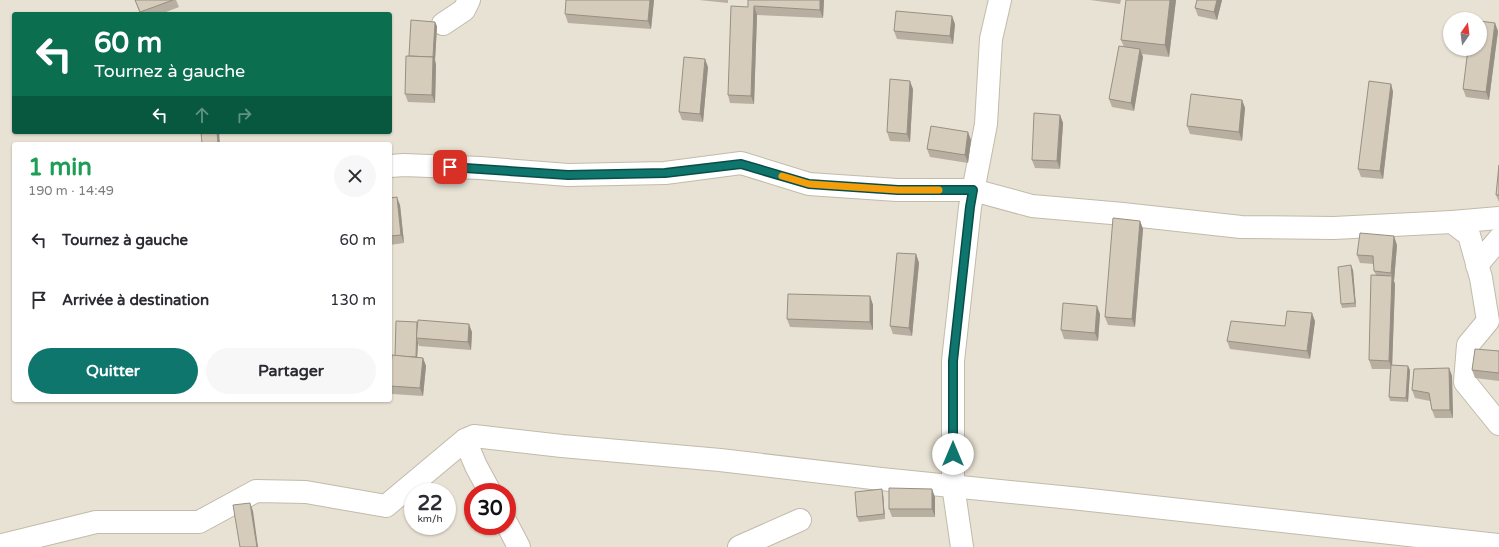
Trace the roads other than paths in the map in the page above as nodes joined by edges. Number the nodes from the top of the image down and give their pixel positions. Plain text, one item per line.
1 (469, 0) edge
2 (1000, 0) edge
3 (443, 24) dead end
4 (392, 166) edge
5 (973, 190) junction
6 (1499, 218) edge
7 (1452, 222) junction
8 (1499, 239) edge
9 (1477, 265) junction
10 (1499, 424) edge
11 (465, 440) junction
12 (485, 483) edge
13 (953, 487) junction
14 (800, 520) dead end
15 (513, 535) edge
16 (1499, 545) edge
17 (4, 546) edge
18 (519, 547) edge
19 (739, 547) edge
20 (962, 547) edge

1 - 3 street
2 - 5 street
4 - 5 street
5 - 7 street
5 - 13 street
6 - 7 street
7 - 9 street
8 - 9 street
9 - 10 street
11 - 12 street
11 - 13 street
11 - 17 street
13 - 16 street
13 - 20 street
14 - 19 street
15 - 18 street

